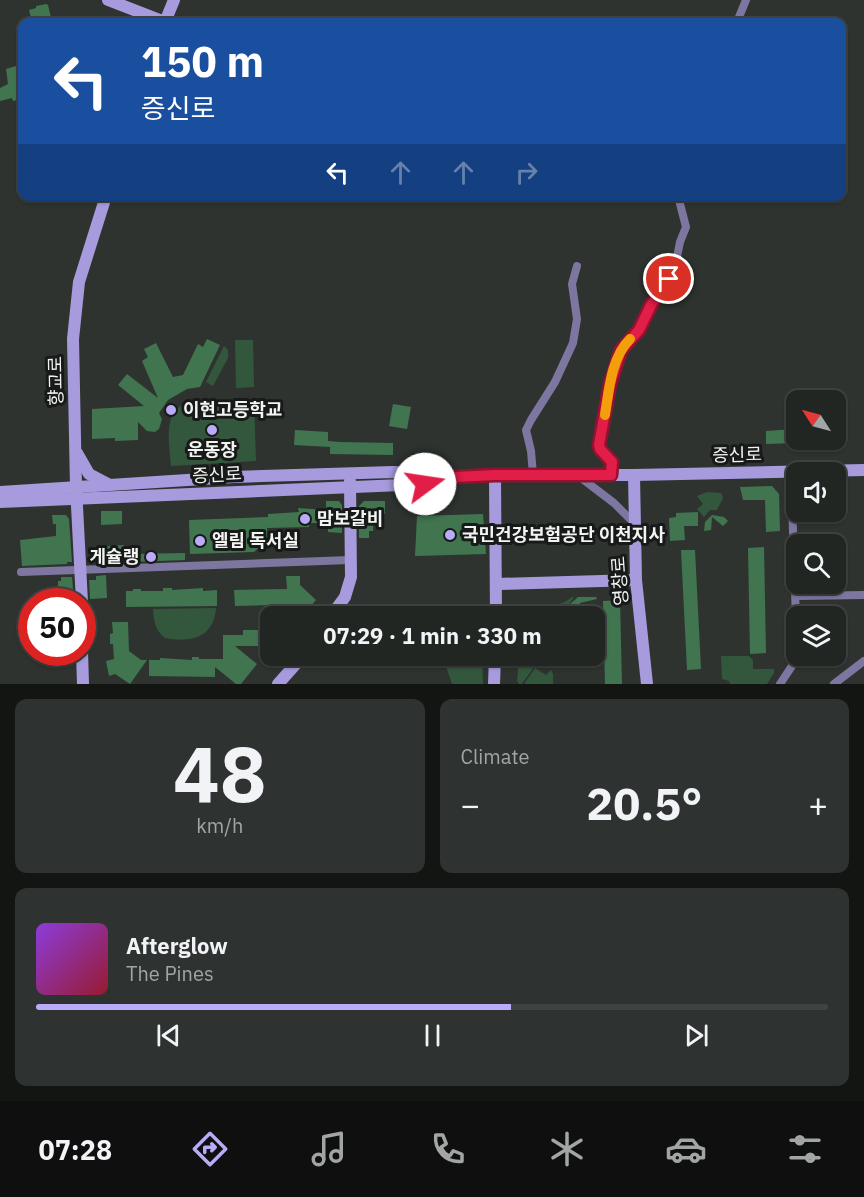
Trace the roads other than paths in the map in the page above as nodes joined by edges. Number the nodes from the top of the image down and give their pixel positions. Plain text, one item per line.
1 (108, 0) edge
2 (174, 0) edge
3 (746, 0) edge
4 (155, 18) edge
5 (167, 18) edge
6 (739, 18) edge
7 (104, 201) edge
8 (679, 201) edge
9 (577, 266) dead end
10 (76, 451) junction
11 (846, 470) edge
12 (864, 470) edge
13 (786, 472) edge
14 (350, 474) junction
15 (576, 474) junction
16 (495, 475) junction
17 (533, 475) junction
18 (611, 475) junction
19 (634, 475) junction
20 (434, 478) junction
21 (112, 485) junction
22 (350, 487) junction
23 (42, 489) junction
24 (0, 492) edge
25 (76, 493) junction
26 (53, 500) junction
27 (0, 502) edge
28 (78, 520) junction
29 (793, 522) edge
30 (635, 524) junction
31 (350, 560) junction
32 (81, 570) junction
33 (21, 572) dead end
34 (636, 580) junction
35 (497, 584) junction
36 (82, 588) edge
37 (864, 595) edge
38 (796, 596) junction
39 (337, 606) edge
40 (496, 606) edge
41 (796, 606) edge
42 (864, 661) edge
43 (82, 666) edge
44 (294, 666) edge
45 (495, 666) edge
46 (792, 666) edge
47 (82, 684) edge
48 (278, 684) edge
49 (495, 684) edge
50 (647, 684) edge
51 (780, 684) edge
52 (834, 684) edge

1 - 4 main road
2 - 5 main road
3 - 6 street
7 - 10 main road, 향교로
8 - 18 street
9 - 17 street
10 - 21 main road
10 - 23 main road
10 - 25 main road, 향교로
11 - 12 main road, 증신로
13 - 19 main road, 증신로
14 - 20 main road, 증신로
14 - 21 main road, 증신로
14 - 22 main road
15 - 17 main road, 증신로
15 - 18 main road, 증신로
15 - 30 street
16 - 17 main road, 증신로
16 - 20 main road, 증신로
16 - 35 main road
18 - 19 main road, 증신로
19 - 30 main road, 영창로
20 - 22 main road, 증신로
21 - 25 main road, 증신로
22 - 25 main road, 증신로
22 - 31 main road
23 - 24 main road, 증신로
23 - 25 main road, 증신로
25 - 26 main road, 증신로
25 - 28 main road, 향교로
26 - 27 main road, 증신로
26 - 28 main road
28 - 32 main road, 향교로
29 - 38 street
30 - 34 main road, 영창로
31 - 32 street
31 - 39 main road
32 - 33 street
32 - 36 main road, 향교로
34 - 35 main road
34 - 50 main road, 영창로
35 - 40 main road
37 - 38 street
38 - 41 street
42 - 52 street
43 - 47 main road
44 - 48 main road
45 - 49 main road
46 - 51 street

